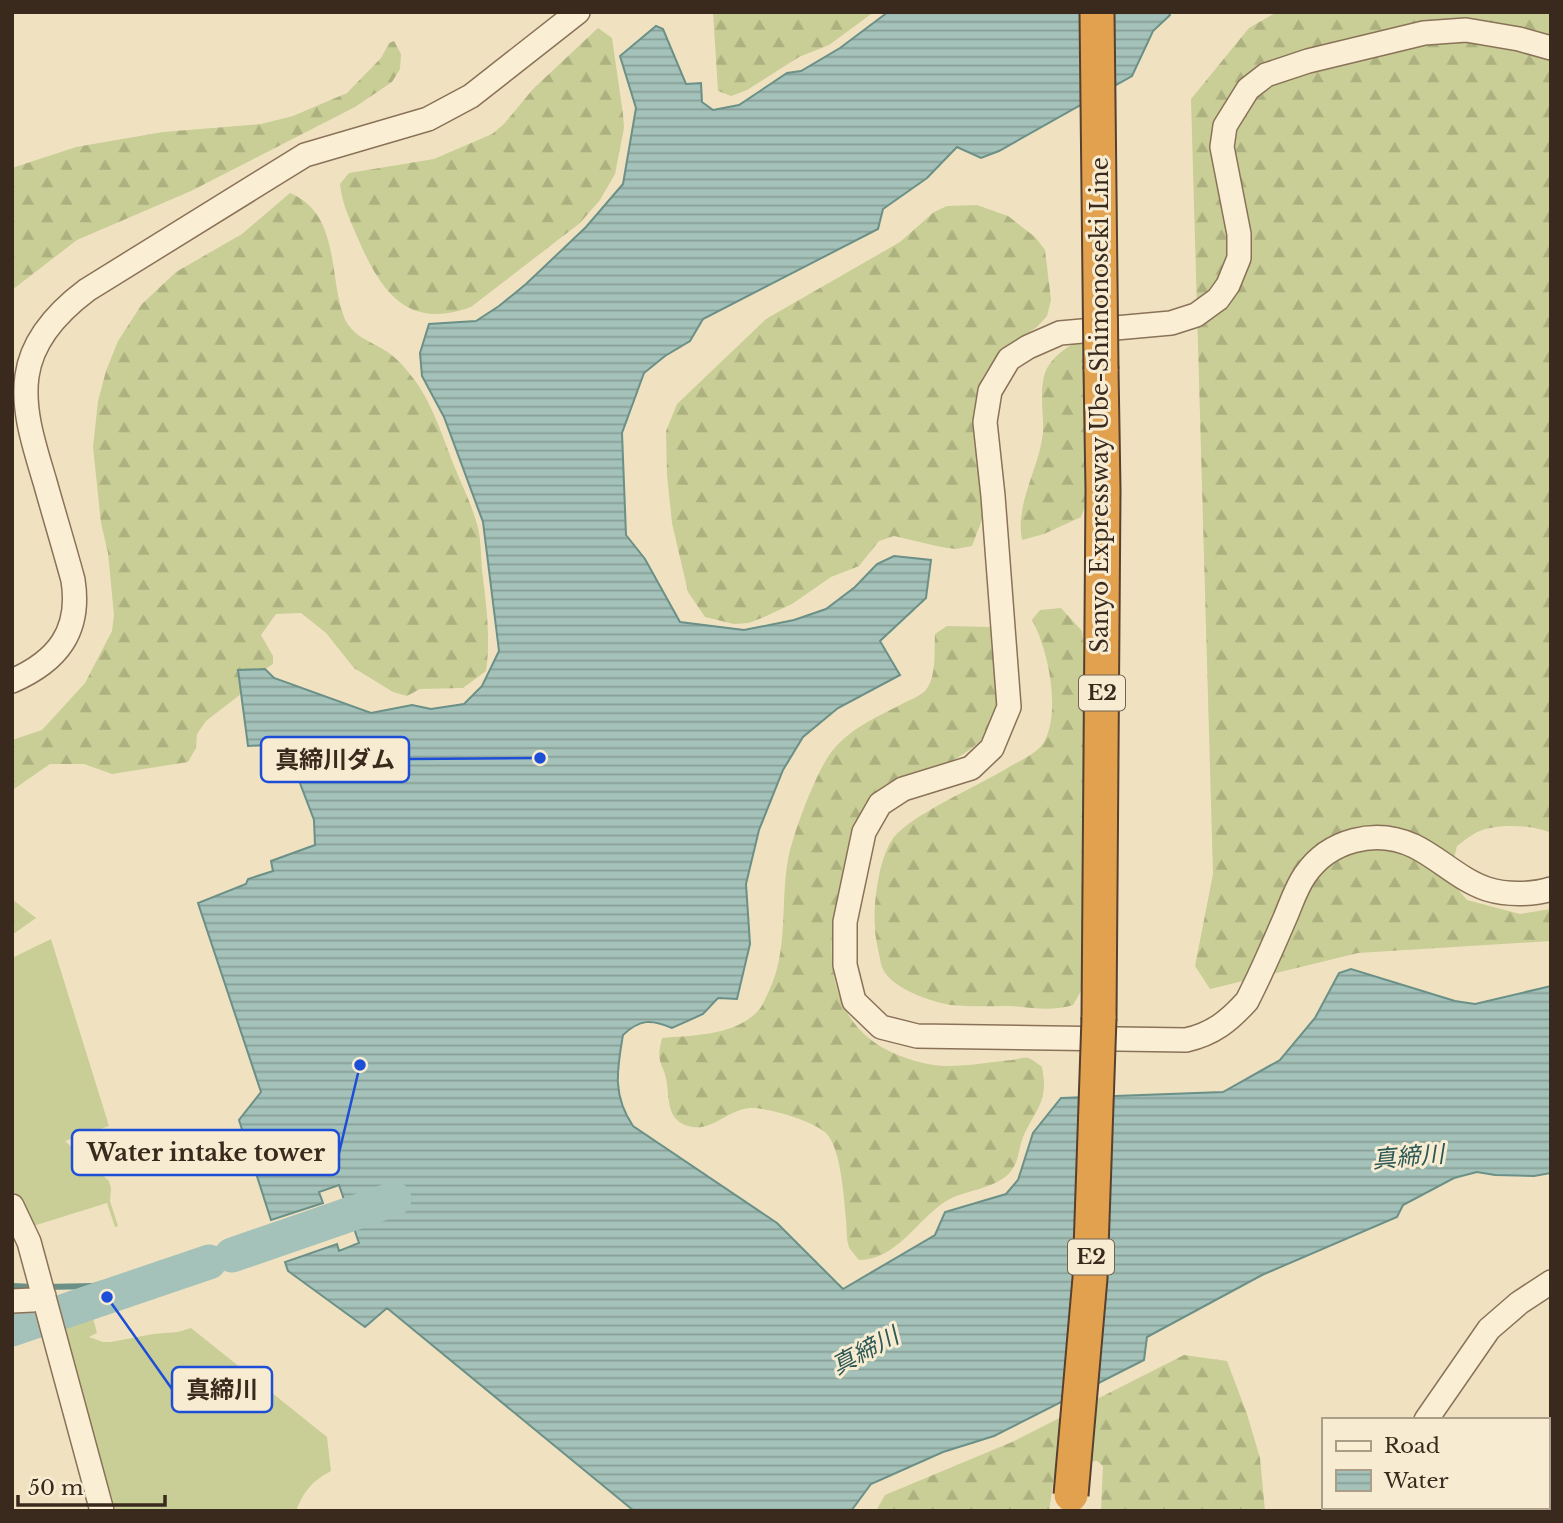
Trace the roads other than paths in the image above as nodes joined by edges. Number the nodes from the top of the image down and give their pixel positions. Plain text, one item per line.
1 (578, 12) edge
2 (1097, 12) edge
3 (1551, 48) edge
4 (12, 681) edge
5 (1551, 889) edge
6 (12, 1206) edge
7 (1551, 1282) edge
8 (45, 1300) junction
9 (12, 1301) edge
10 (1427, 1418) edge
11 (1070, 1503) edge
12 (103, 1511) edge

1 - 4 street
2 - 11 highway, Sanyo Expressway Ube-Shimonoseki Line / E2, bridge
3 - 5 street
6 - 8 street
7 - 10 street
8 - 9 street
8 - 12 street

